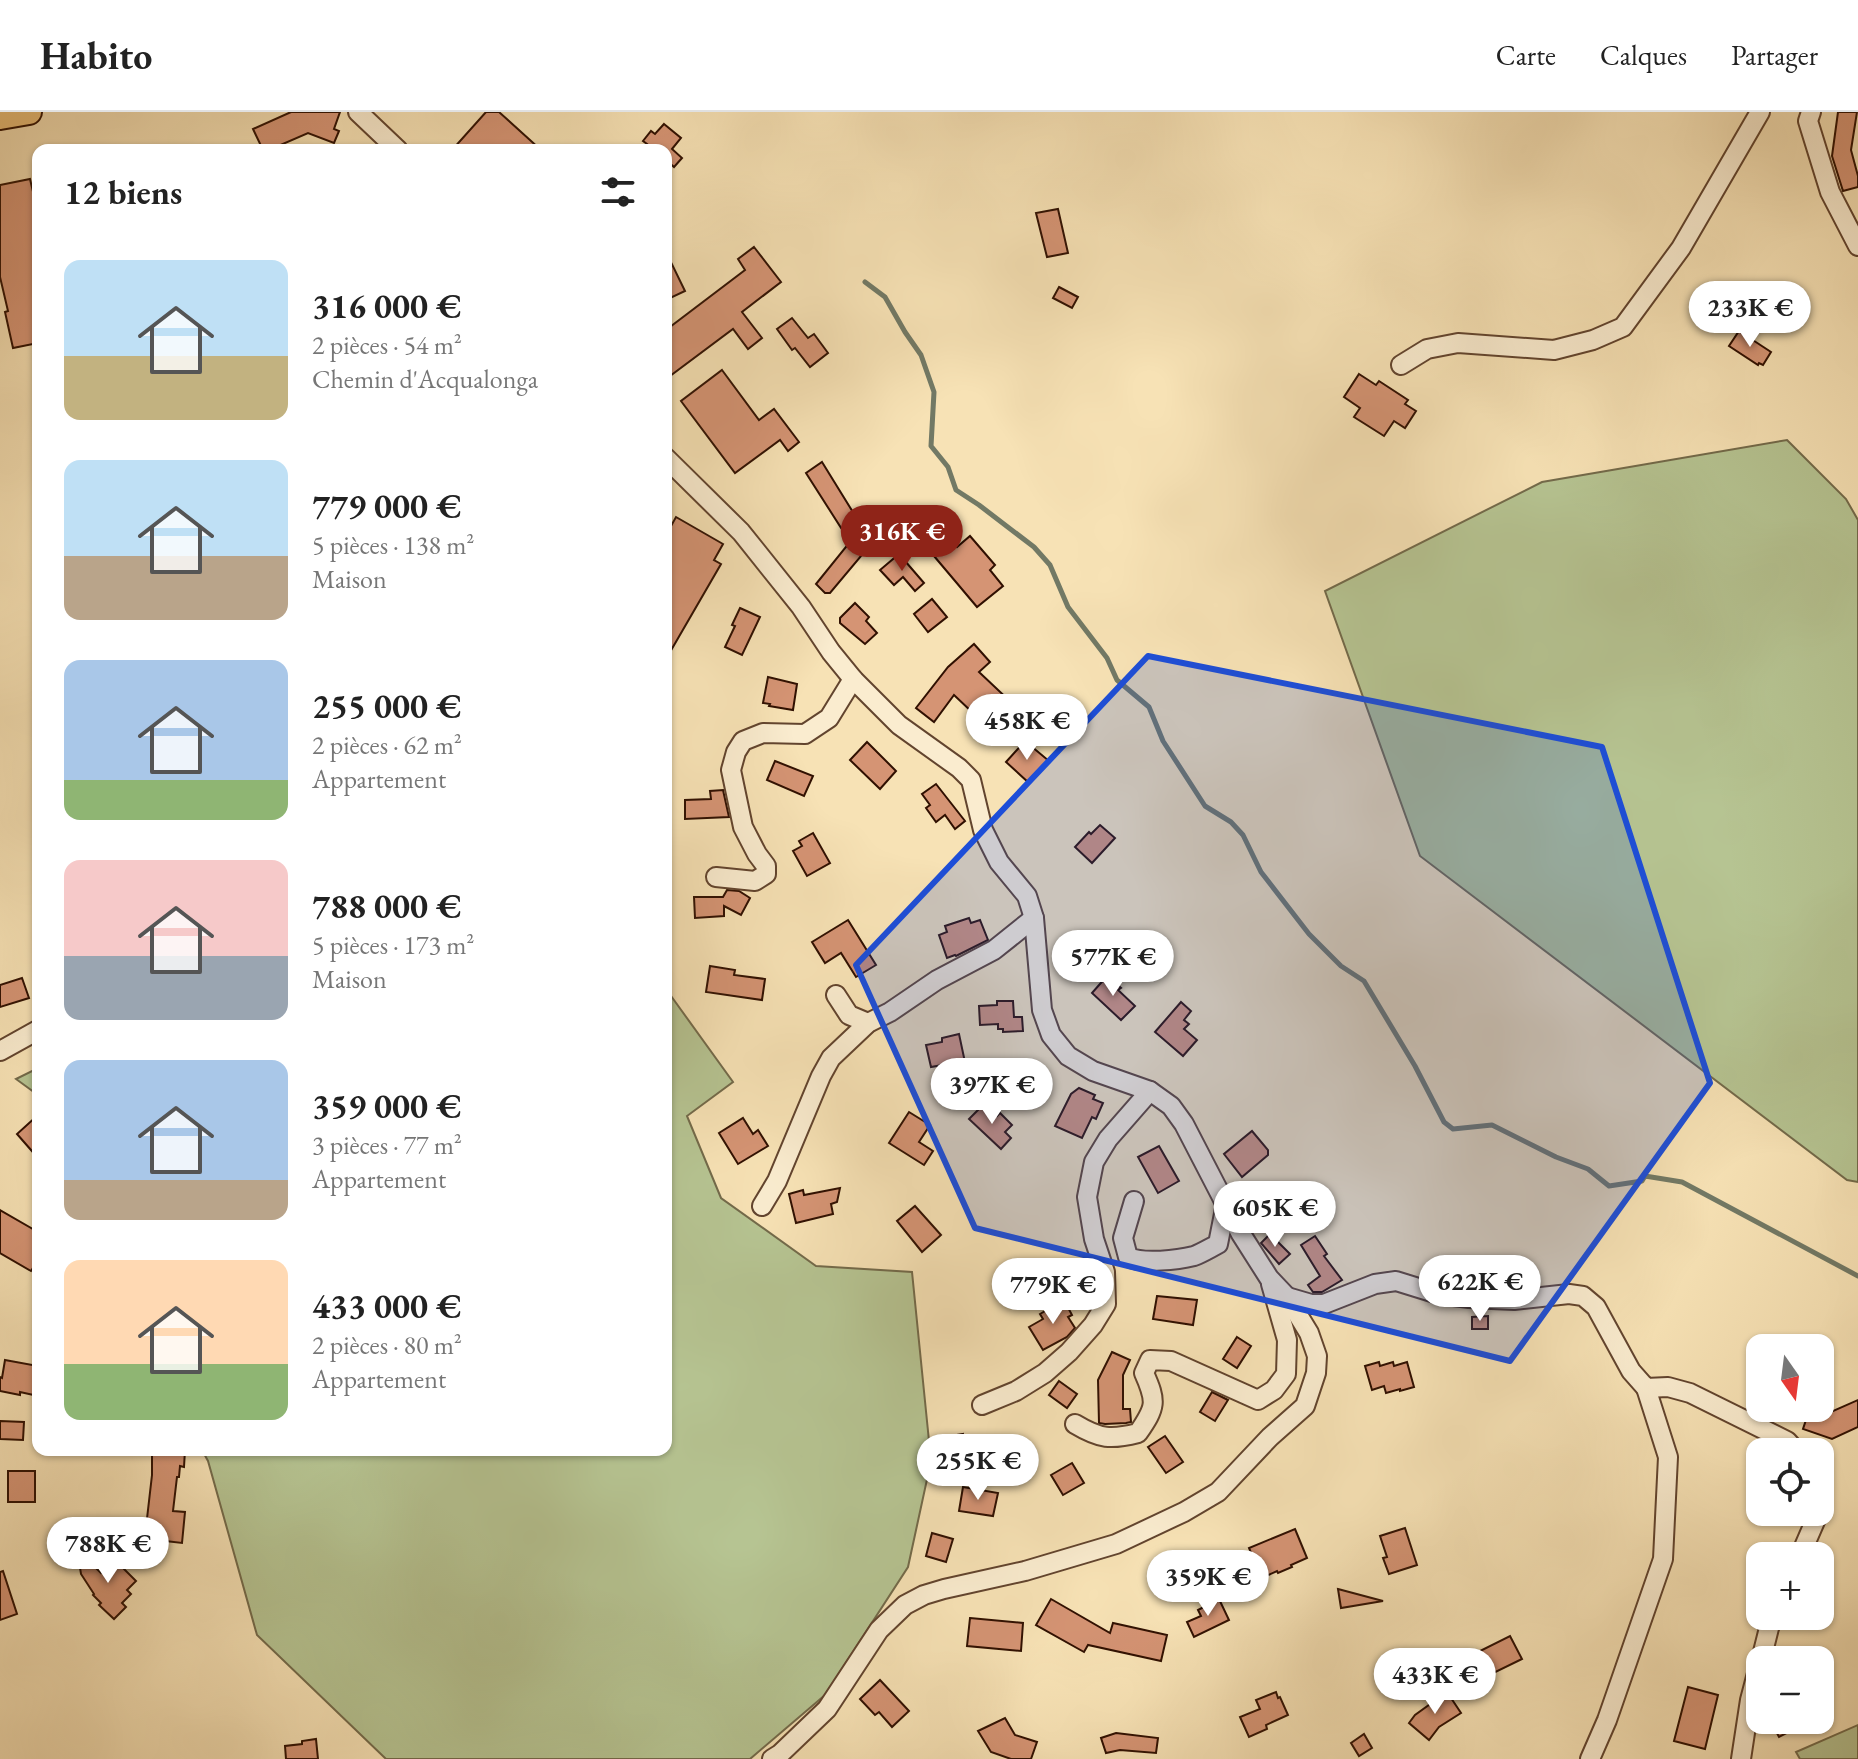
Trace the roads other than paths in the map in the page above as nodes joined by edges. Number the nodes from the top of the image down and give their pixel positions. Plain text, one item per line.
1 (29, 112) edge
2 (358, 112) edge
3 (1760, 112) edge
4 (1811, 112) edge
5 (0, 117) edge
6 (392, 144) edge
7 (1858, 246) edge
8 (1401, 365) dead end
9 (672, 464) edge
10 (853, 679) junction
11 (716, 877) dead end
12 (1034, 918) junction
13 (836, 995) dead end
14 (868, 1023) junction
15 (32, 1033) edge
16 (0, 1051) edge
17 (1150, 1091) junction
18 (1134, 1201) dead end
19 (1226, 1204) junction
20 (762, 1206) dead end
21 (1269, 1278) junction
22 (1287, 1297) junction
23 (1646, 1388) junction
24 (982, 1405) dead end
25 (1075, 1424) dead end
26 (1781, 1438) edge
27 (1746, 1726) edge
28 (772, 1759) edge
29 (1590, 1759) edge
30 (1741, 1759) edge

1 - 5 main road
2 - 6 street
3 - 8 street
4 - 7 street
9 - 10 street
10 - 11 street
10 - 12 street
12 - 14 street
12 - 17 street
13 - 14 street
14 - 20 street
15 - 16 street
17 - 19 street
17 - 24 street
18 - 19 street
19 - 21 street
21 - 22 street
21 - 25 street
22 - 23 street
22 - 28 street
23 - 26 street
23 - 29 street
27 - 30 street

